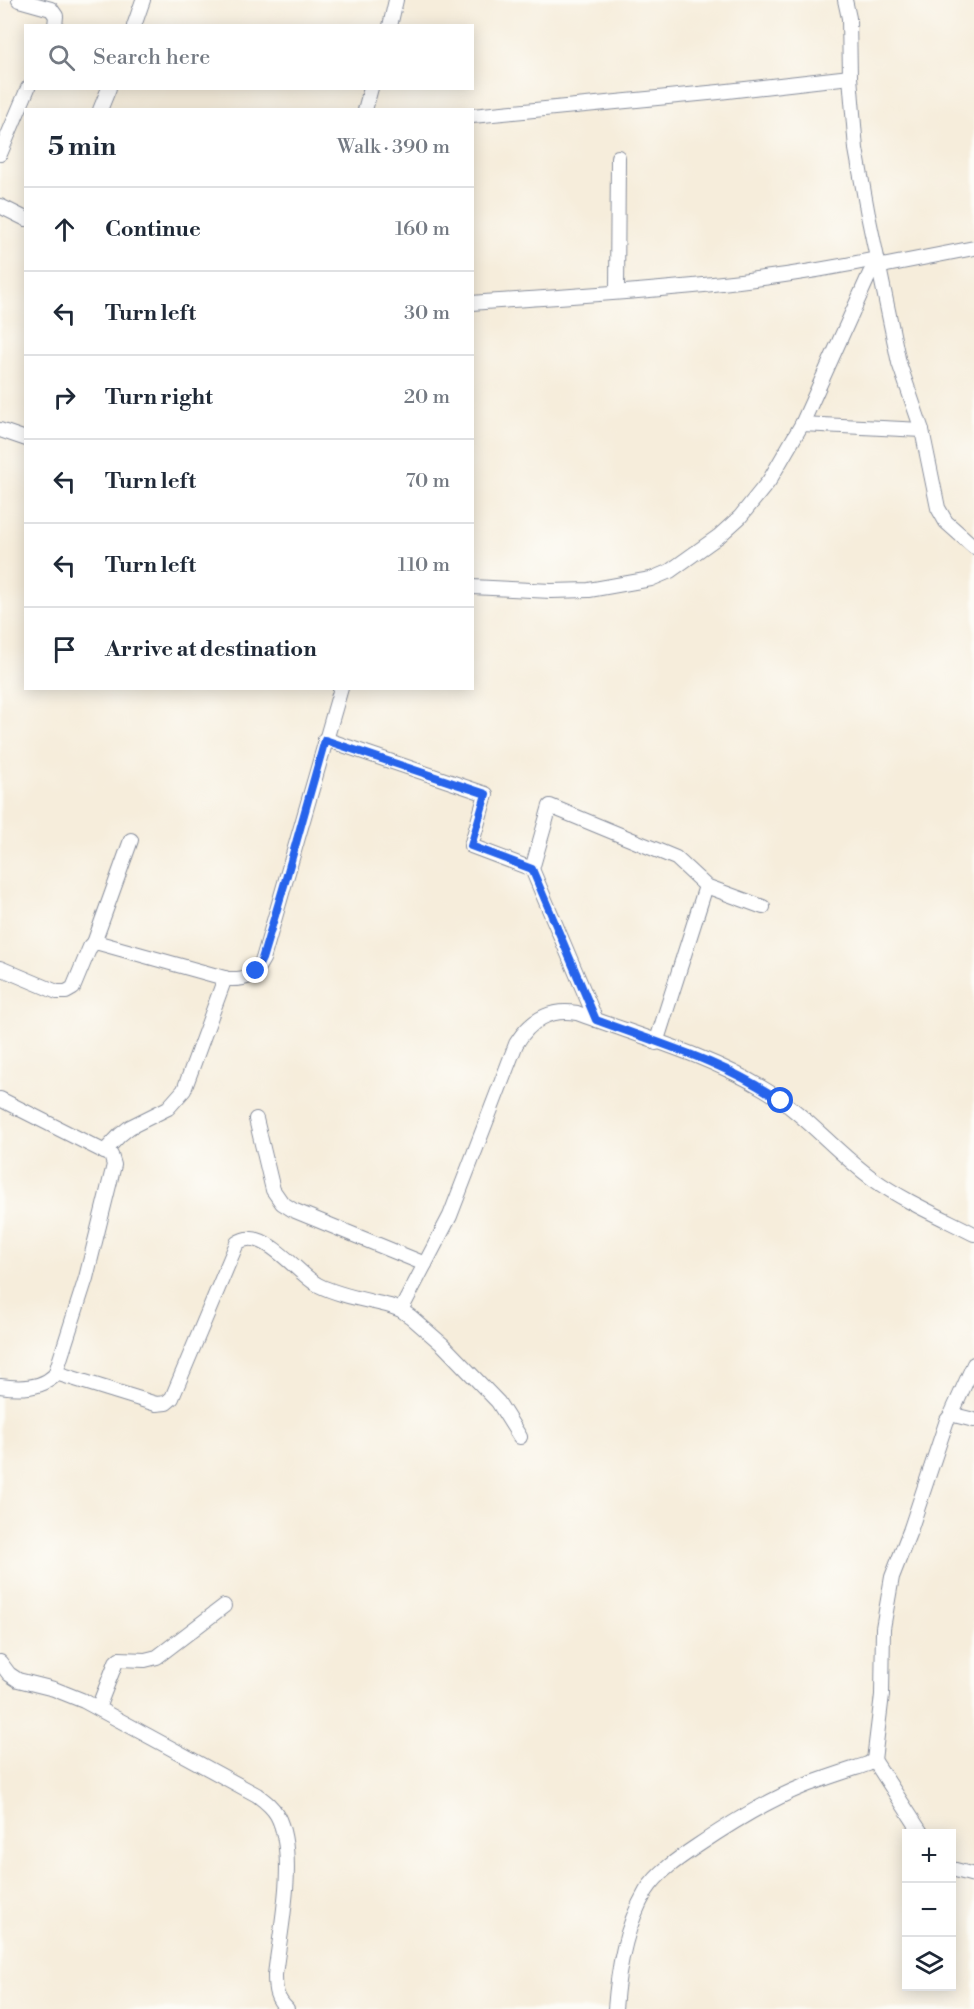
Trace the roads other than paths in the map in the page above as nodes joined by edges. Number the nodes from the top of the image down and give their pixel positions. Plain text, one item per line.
1 (18, 0) edge
2 (143, 0) edge
3 (396, 0) edge
4 (845, 0) edge
5 (55, 24) edge
6 (135, 24) edge
7 (390, 24) edge
8 (849, 78) junction
9 (27, 90) edge
10 (108, 90) edge
11 (370, 90) edge
12 (101, 108) edge
13 (366, 108) edge
14 (474, 116) edge
15 (0, 154) edge
16 (618, 158) dead end
17 (0, 206) edge
18 (24, 218) edge
19 (974, 248) edge
20 (878, 263) junction
21 (617, 292) junction
22 (474, 303) edge
23 (802, 424) junction
24 (0, 429) edge
25 (922, 430) junction
26 (24, 438) edge
27 (974, 547) edge
28 (474, 587) edge
29 (340, 690) edge
30 (325, 740) junction
31 (131, 840) dead end
32 (532, 869) junction
33 (706, 886) junction
34 (764, 906) dead end
35 (94, 943) junction
36 (0, 968) edge
37 (225, 978) junction
38 (596, 1020) junction
39 (656, 1042) junction
40 (0, 1100) edge
41 (256, 1119) dead end
42 (105, 1152) junction
43 (974, 1234) edge
44 (425, 1263) junction
45 (401, 1310) junction
46 (974, 1364) edge
47 (56, 1372) junction
48 (0, 1386) edge
49 (951, 1415) junction
50 (974, 1420) edge
51 (520, 1437) dead end
52 (224, 1606) dead end
53 (0, 1662) edge
54 (98, 1708) junction
55 (874, 1760) junction
56 (919, 1829) edge
57 (956, 1870) edge
58 (974, 1875) edge
59 (287, 2009) edge
60 (615, 2009) edge

1 - 5 street
2 - 6 street
3 - 7 street
4 - 8 street
8 - 14 street
8 - 20 street
9 - 15 street
10 - 12 street
11 - 13 street
16 - 21 street
17 - 18 street
19 - 20 street
20 - 21 street
20 - 23 street
20 - 25 street
21 - 22 street
23 - 25 street
23 - 28 street
24 - 26 street
25 - 27 street
29 - 30 street
30 - 32 street
30 - 37 street
31 - 35 street
32 - 33 street
32 - 38 street
33 - 34 street
33 - 39 street
35 - 36 street
35 - 37 street
37 - 42 street
38 - 39 street
38 - 44 street
39 - 43 street
40 - 42 street
41 - 44 street
42 - 47 street
44 - 45 street
45 - 47 street
45 - 51 street
46 - 49 street
47 - 48 street
49 - 50 street
49 - 55 street
52 - 54 street
53 - 54 street
54 - 59 street
55 - 56 street
55 - 60 street
57 - 58 street

